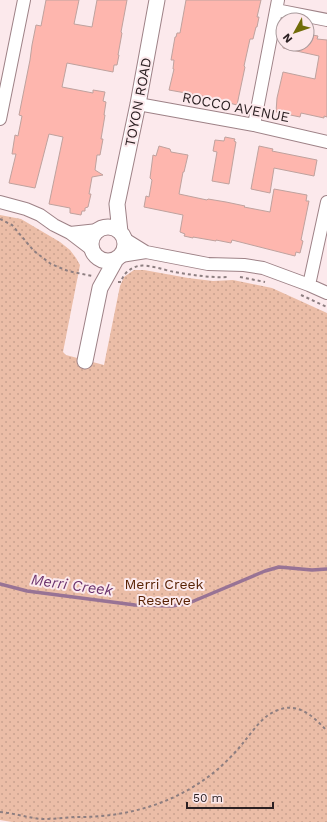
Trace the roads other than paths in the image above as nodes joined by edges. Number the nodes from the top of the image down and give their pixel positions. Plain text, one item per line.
1 (24, 0) edge
2 (157, 0) edge
3 (277, 5) edge
4 (327, 20) edge
5 (138, 104) junction
6 (0, 118) edge
7 (254, 125) junction
8 (327, 142) edge
9 (0, 202) edge
10 (327, 202) edge
11 (117, 204) junction
12 (100, 229) junction
13 (70, 233) junction
14 (123, 235) junction
15 (93, 252) junction
16 (146, 252) junction
17 (118, 259) junction
18 (99, 281) junction
19 (310, 285) junction
20 (327, 293) edge
21 (85, 361) dead end

1 - 6 street
2 - 5 street, TOYON ROAD
3 - 4 street
3 - 7 street
5 - 7 street, ROCCO AVENUE
5 - 11 street, TOYON ROAD
7 - 8 street, ROCCO AVENUE
9 - 13 street
10 - 19 street
11 - 12 street, TOYON ROAD
11 - 14 street, TOYON ROAD
12 - 13 street
12 - 14 street
12 - 15 street
13 - 15 street
14 - 16 street
14 - 17 street
15 - 17 street
15 - 18 street
16 - 17 street
16 - 19 street
17 - 18 street
18 - 21 street
19 - 20 street

